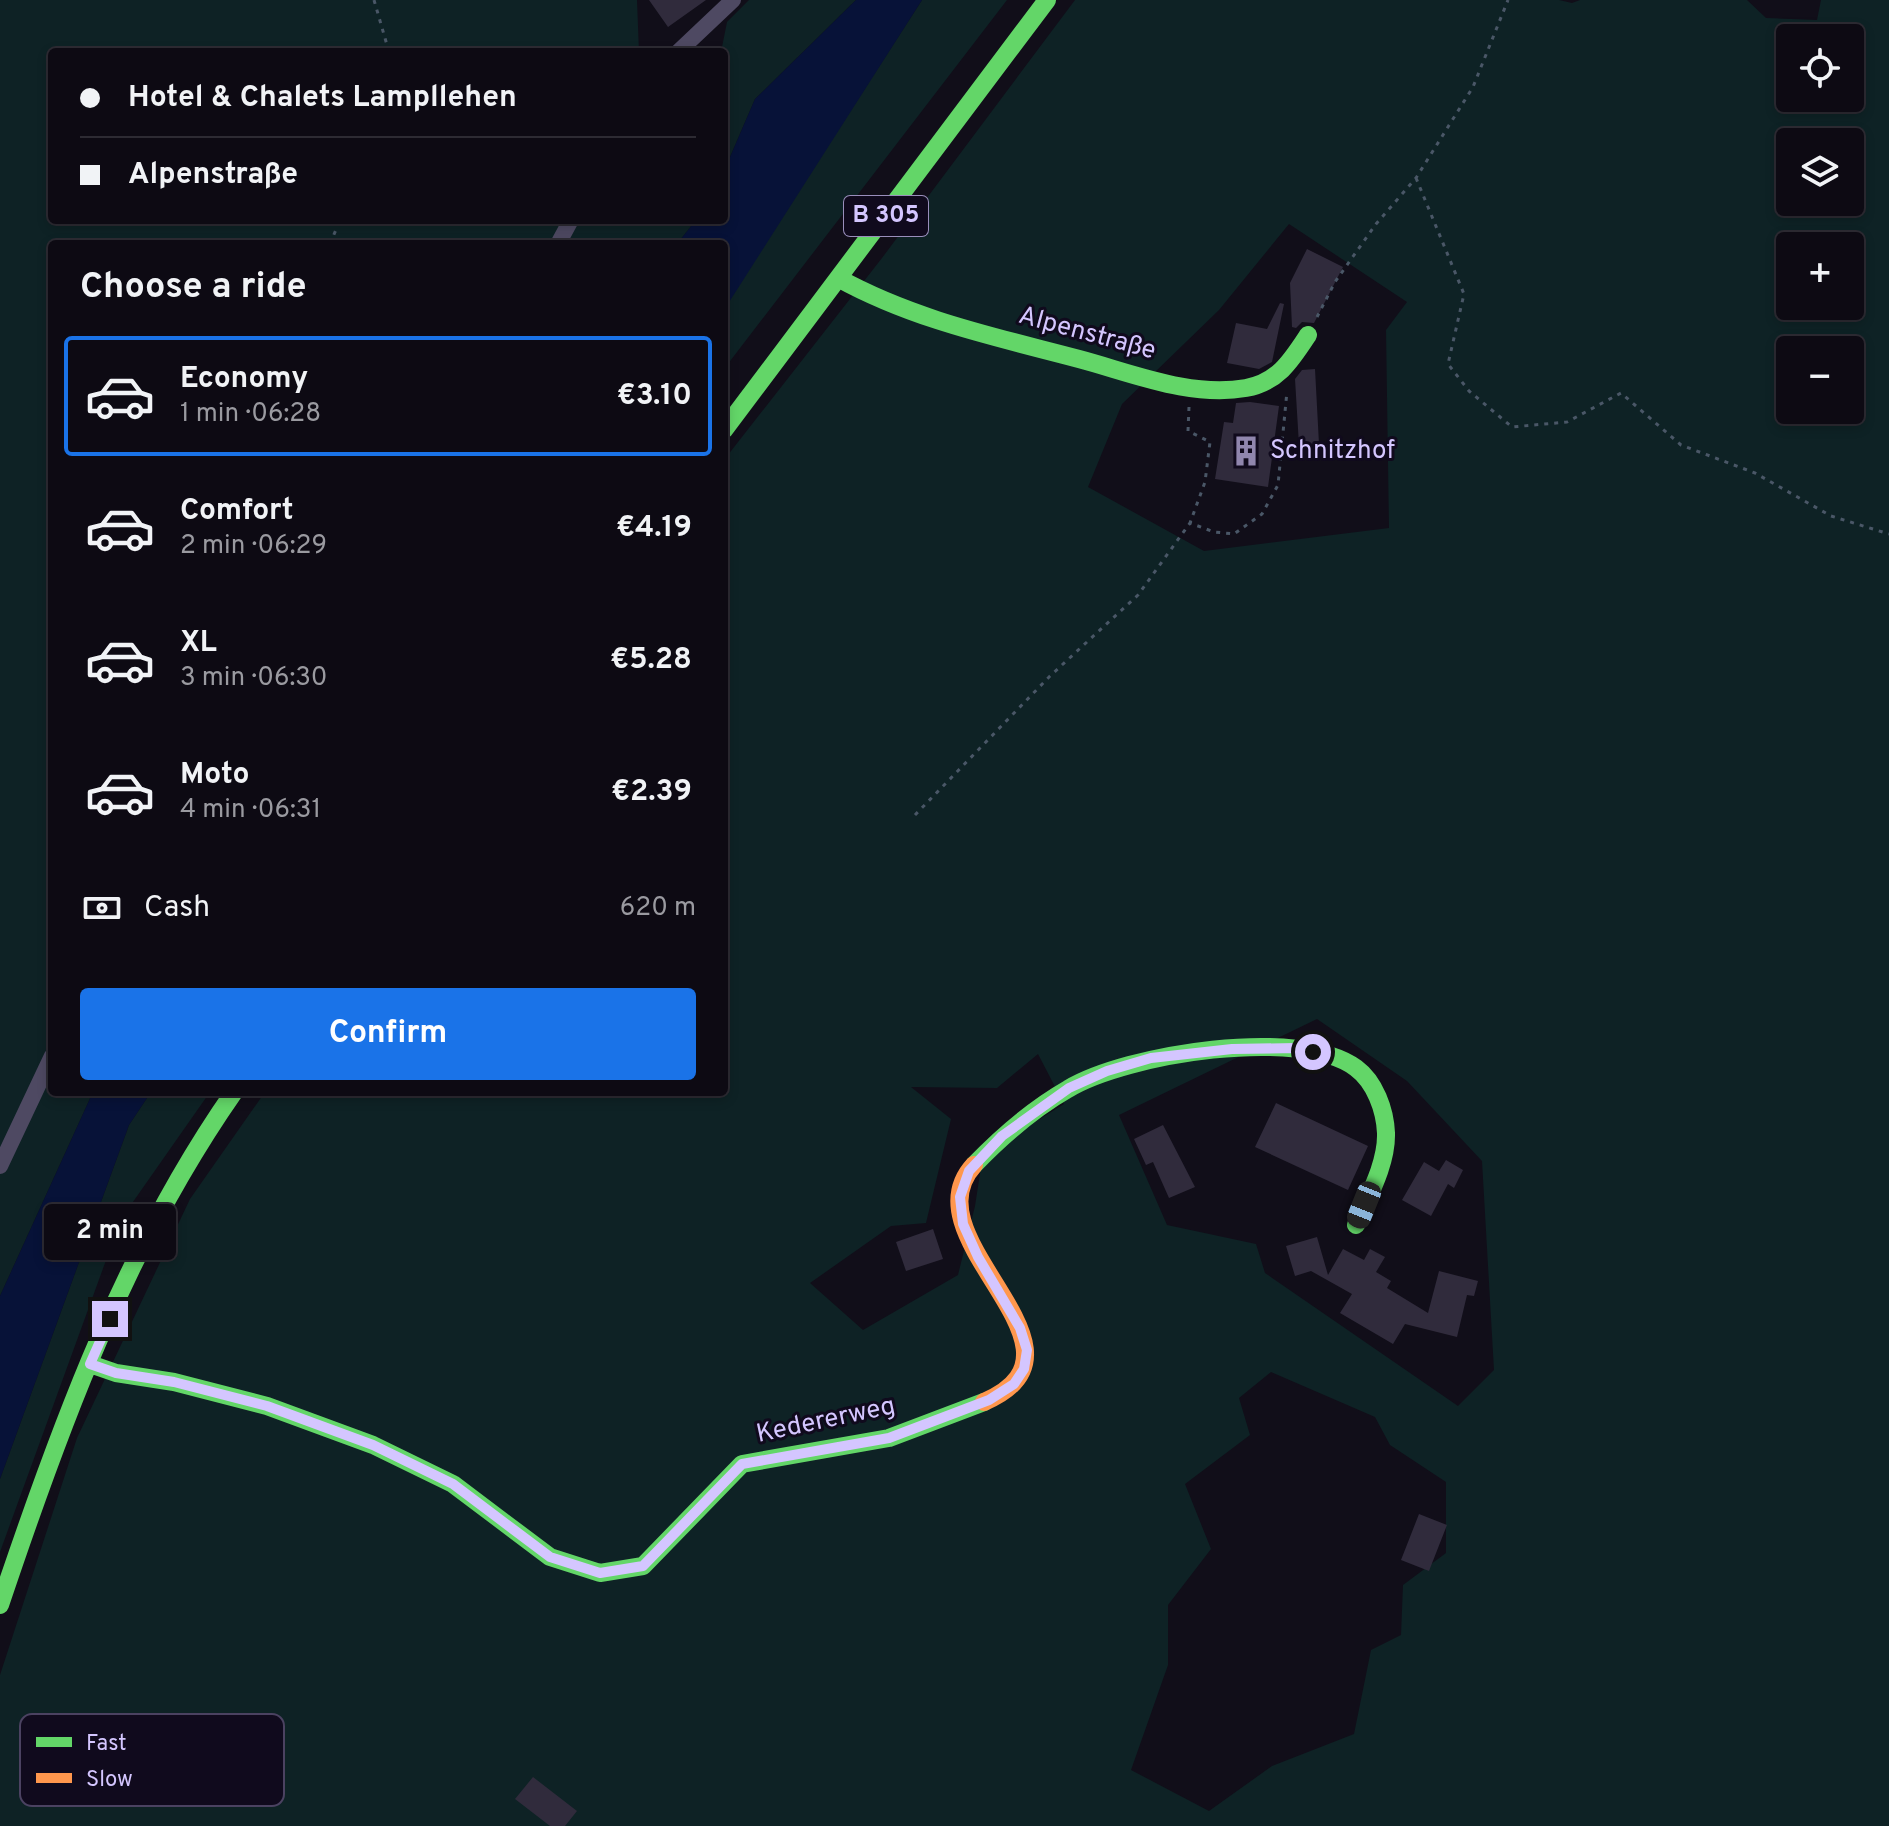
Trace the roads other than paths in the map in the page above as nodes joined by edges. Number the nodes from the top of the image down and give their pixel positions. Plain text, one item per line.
1 (733, 0) edge
2 (1047, 0) edge
3 (682, 48) edge
4 (838, 278) junction
5 (1308, 335) road end
6 (728, 425) edge
7 (48, 1064) edge
8 (231, 1096) edge
9 (0, 1166) edge
10 (1356, 1225) dead end
11 (90, 1364) junction
12 (0, 1605) edge

1 - 3 street
2 - 4 street, B 305
4 - 5 street, Alpenstraße
4 - 6 street, B 305
7 - 9 street
8 - 11 street
10 - 11 street, Kedererweg
11 - 12 street

